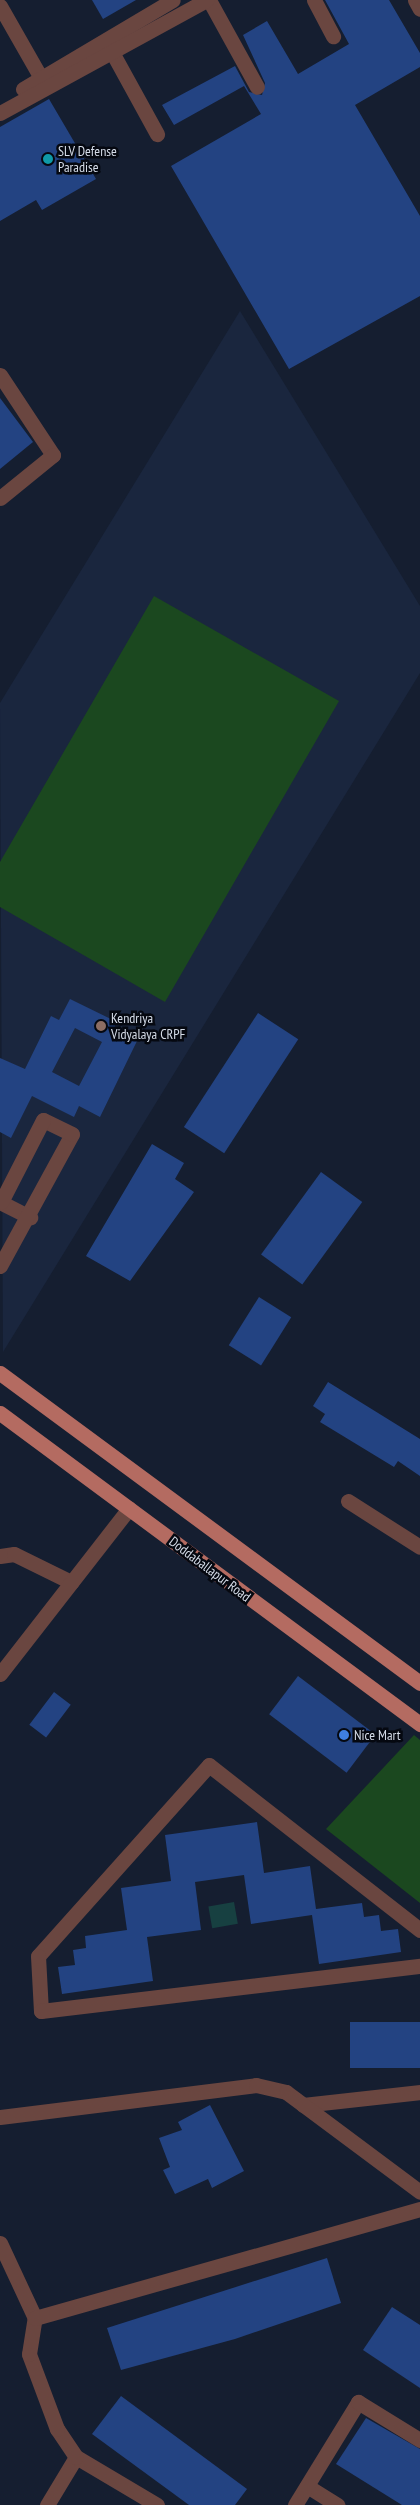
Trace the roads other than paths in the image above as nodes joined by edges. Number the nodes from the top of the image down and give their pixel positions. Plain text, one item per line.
1 (173, 0) edge
2 (207, 0) edge
3 (314, 0) edge
4 (415, 0) edge
5 (0, 6) edge
6 (420, 9) edge
7 (333, 36) dead end
8 (104, 39) junction
9 (112, 52) junction
10 (41, 78) junction
11 (257, 87) dead end
12 (0, 102) edge
13 (0, 113) edge
14 (157, 134) dead end
15 (0, 375) edge
16 (0, 498) edge
17 (1, 1202) edge
18 (30, 1217) junction
19 (0, 1266) edge
20 (0, 1373) edge
21 (0, 1413) edge
22 (348, 1502) dead end
23 (129, 1508) junction
24 (420, 1547) edge
25 (0, 1556) edge
26 (71, 1582) junction
27 (0, 1674) edge
28 (420, 1683) edge
29 (420, 1724) edge
30 (420, 1930) edge
31 (420, 1966) edge
32 (420, 2092) edge
33 (303, 2104) junction
34 (0, 2117) edge
35 (420, 2192) edge
36 (420, 2209) edge
37 (0, 2243) edge
38 (35, 2318) junction
39 (420, 2440) edge
40 (76, 2456) junction
41 (307, 2486) junction
42 (47, 2505) edge
43 (157, 2505) edge
44 (295, 2505) edge
45 (338, 2505) edge

1 - 8 street
2 - 9 street
2 - 11 street
3 - 7 street
4 - 6 street
5 - 10 street
8 - 9 street
8 - 10 street
9 - 13 street
9 - 14 street
10 - 12 street
15 - 16 street
17 - 18 street
17 - 18 street
18 - 19 street
20 - 28 main road
21 - 23 main road, Doddaballapur Road
22 - 24 street
23 - 26 street
23 - 29 main road, Doddaballapur Road
25 - 26 street
26 - 27 street
30 - 31 street
32 - 33 street
33 - 34 street
33 - 35 street
36 - 38 street
37 - 38 street
38 - 40 street
39 - 41 street
40 - 42 street
40 - 43 street
41 - 44 street
41 - 45 street

